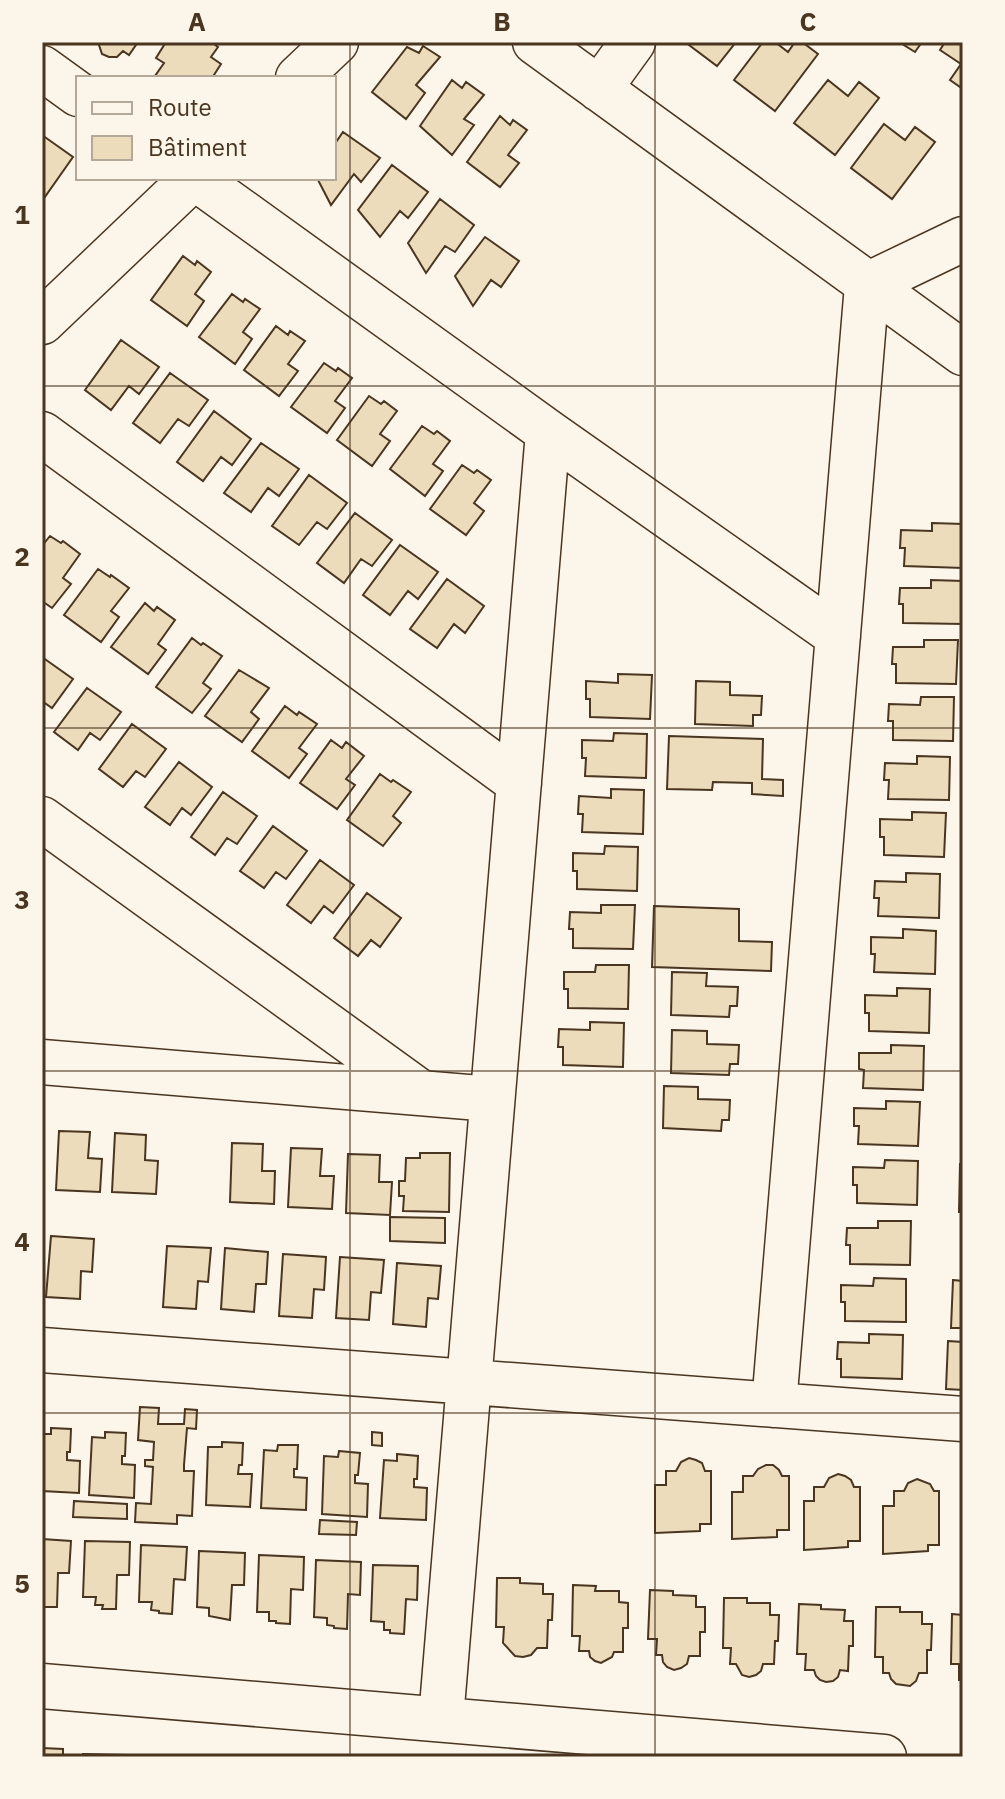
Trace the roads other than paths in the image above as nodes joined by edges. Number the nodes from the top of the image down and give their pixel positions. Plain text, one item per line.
1 (336, 42) edge
2 (535, 42) edge
3 (633, 42) edge
4 (42, 68) edge
5 (300, 76) edge
6 (599, 89) junction
7 (76, 93) edge
8 (192, 180) edge
9 (197, 180) edge
10 (963, 239) edge
11 (867, 285) junction
12 (42, 322) edge
13 (963, 353) edge
14 (548, 432) junction
15 (42, 434) edge
16 (838, 636) junction
17 (519, 783) junction
18 (42, 819) edge
19 (42, 1062) edge
20 (420, 1092) junction
21 (492, 1099) junction
22 (42, 1350) edge
23 (469, 1383) junction
24 (774, 1405) junction
25 (963, 1419) edge
26 (42, 1686) edge
27 (441, 1719) junction
28 (739, 1751) edge
29 (884, 1757) edge

1 - 5 street
2 - 6 street
3 - 6 street
4 - 7 street
6 - 11 street
8 - 12 street
9 - 14 street
10 - 11 street
11 - 13 street
11 - 16 street
14 - 16 street
14 - 17 street
15 - 17 street
16 - 24 street
17 - 21 street
18 - 20 street
19 - 20 street
20 - 21 street
21 - 23 street
22 - 23 street
23 - 24 street
23 - 27 street
24 - 25 street
26 - 27 street
27 - 28 street
28 - 29 street

